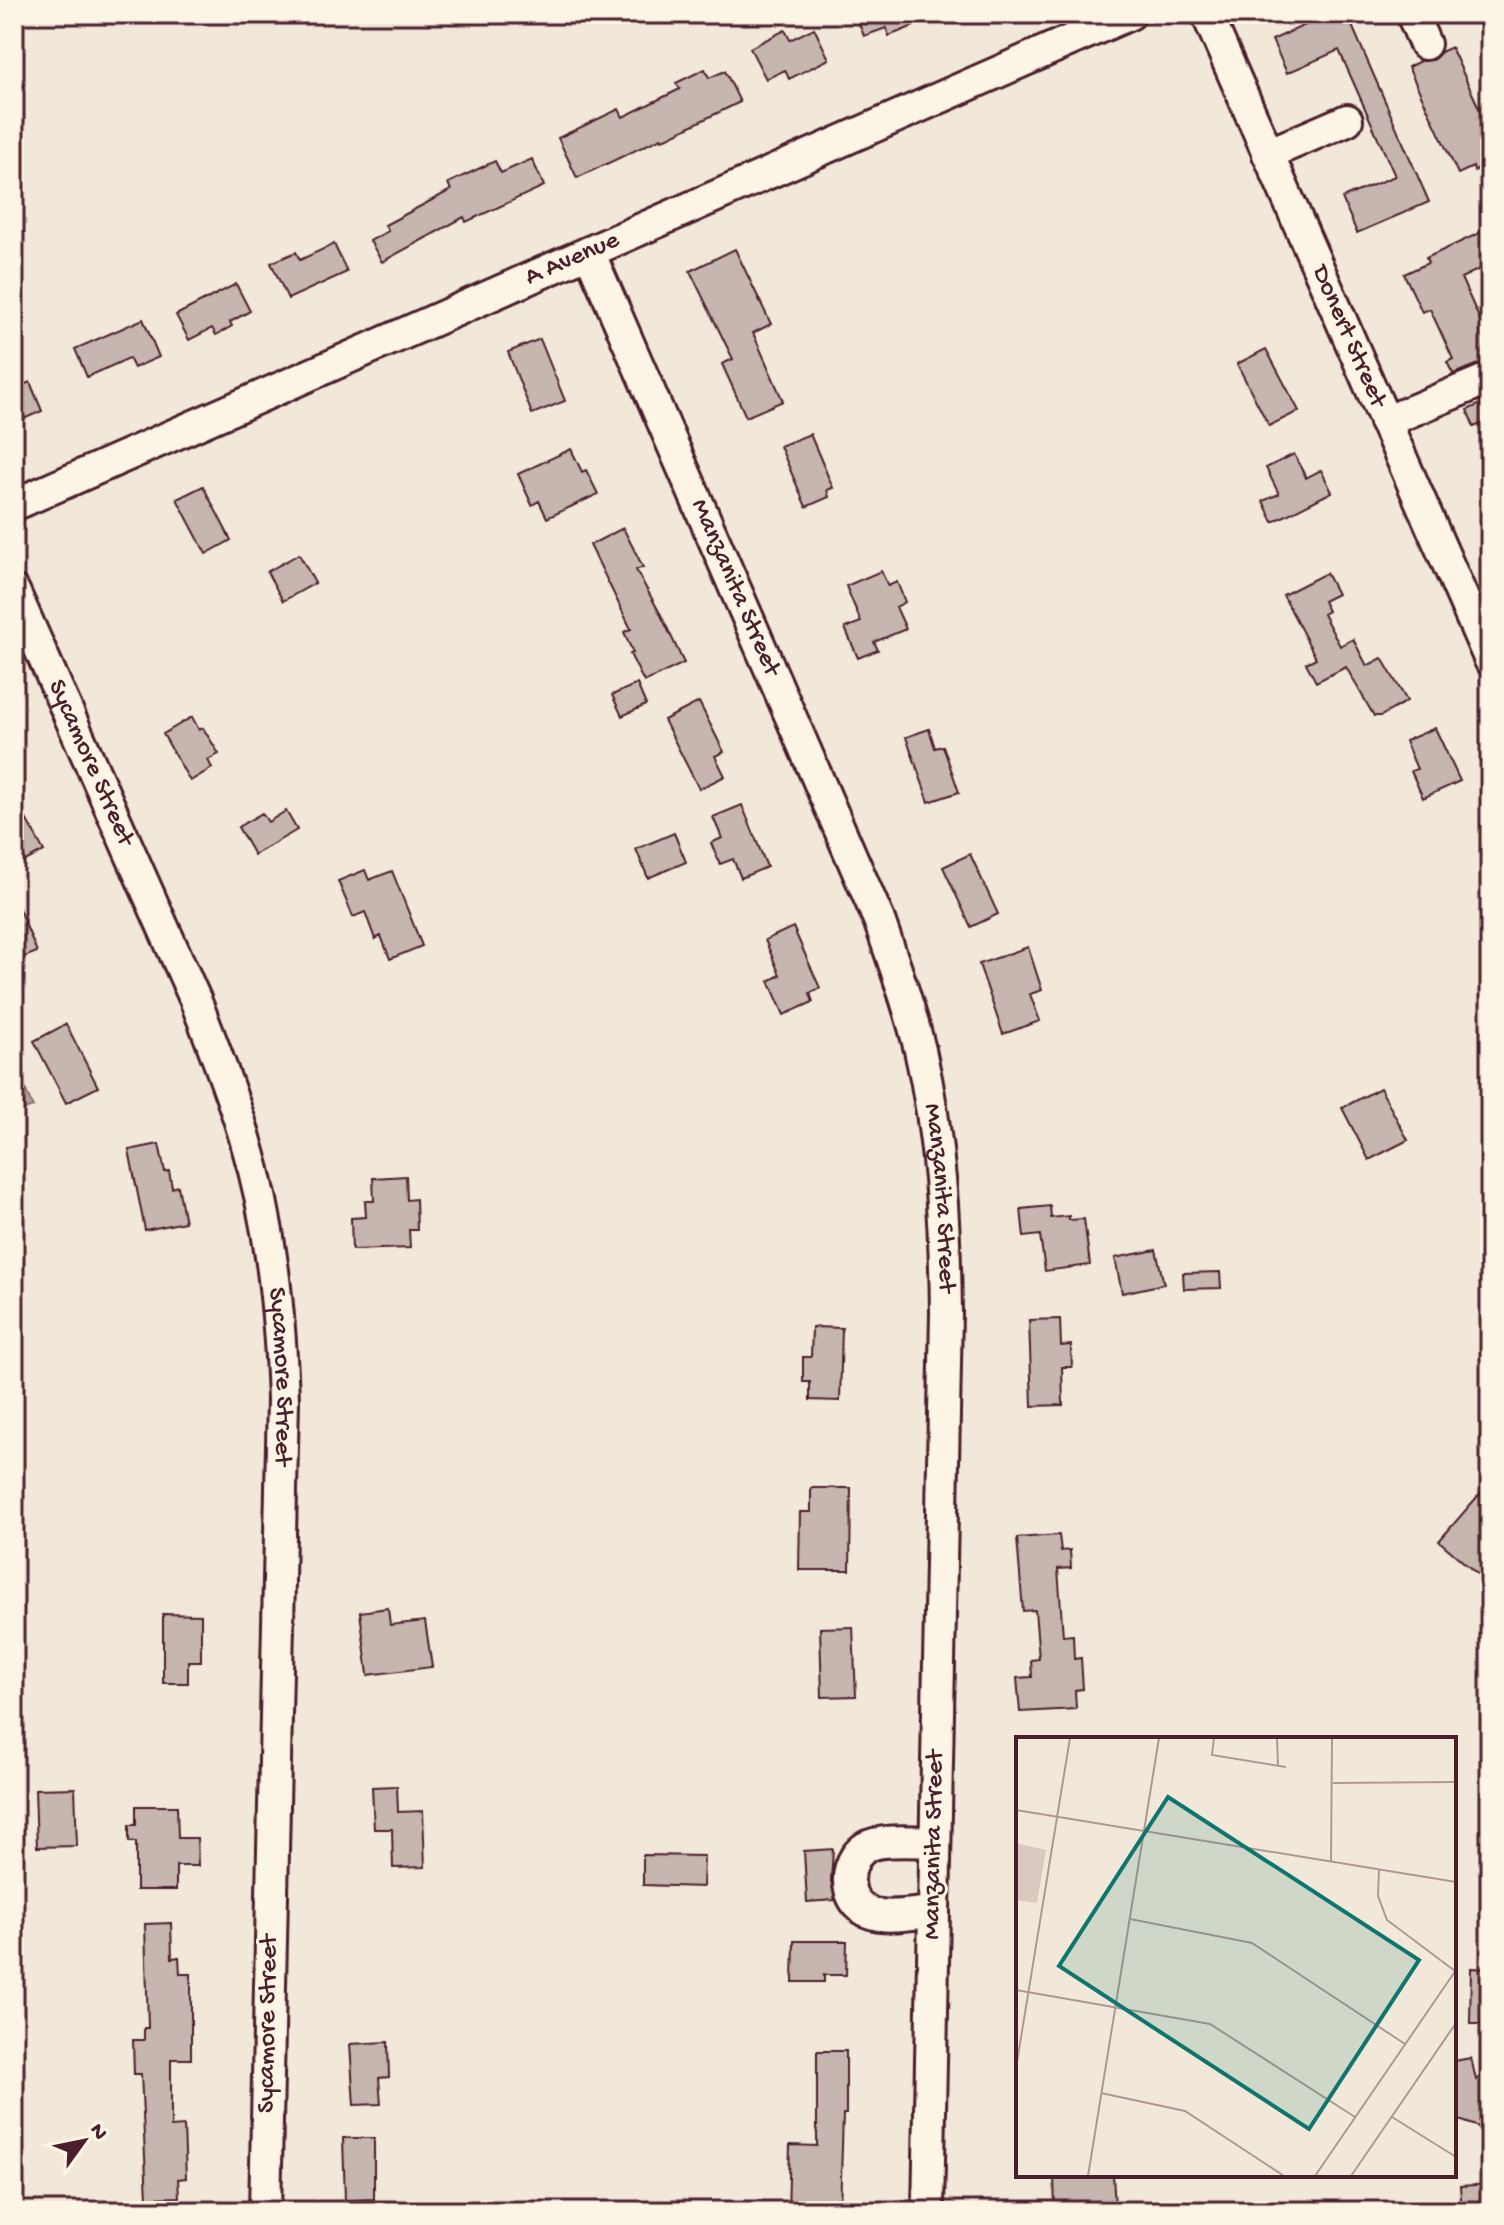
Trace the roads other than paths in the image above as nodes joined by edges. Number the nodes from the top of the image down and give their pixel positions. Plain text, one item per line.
1 (1130, 14) edge
2 (1207, 14) edge
3 (1412, 14) edge
4 (1425, 44) dead end
5 (1347, 120) dead end
6 (1268, 154) junction
7 (589, 252) junction
8 (1490, 378) edge
9 (1385, 422) junction
10 (14, 505) edge
11 (14, 591) edge
12 (1490, 660) edge
13 (935, 1842) junction
14 (934, 1912) junction
15 (265, 2211) edge
16 (928, 2211) edge

1 - 7 street, A Avenue
2 - 6 street, Donert Street
3 - 4 street
5 - 6 street
6 - 9 street, Donert Street
7 - 10 street, A Avenue
7 - 13 street, Manzanita Street
8 - 9 street
9 - 12 street, Donert Street
11 - 15 street, Sycamore Street
13 - 14 street, Manzanita Street
13 - 14 street
14 - 16 street, Manzanita Street

